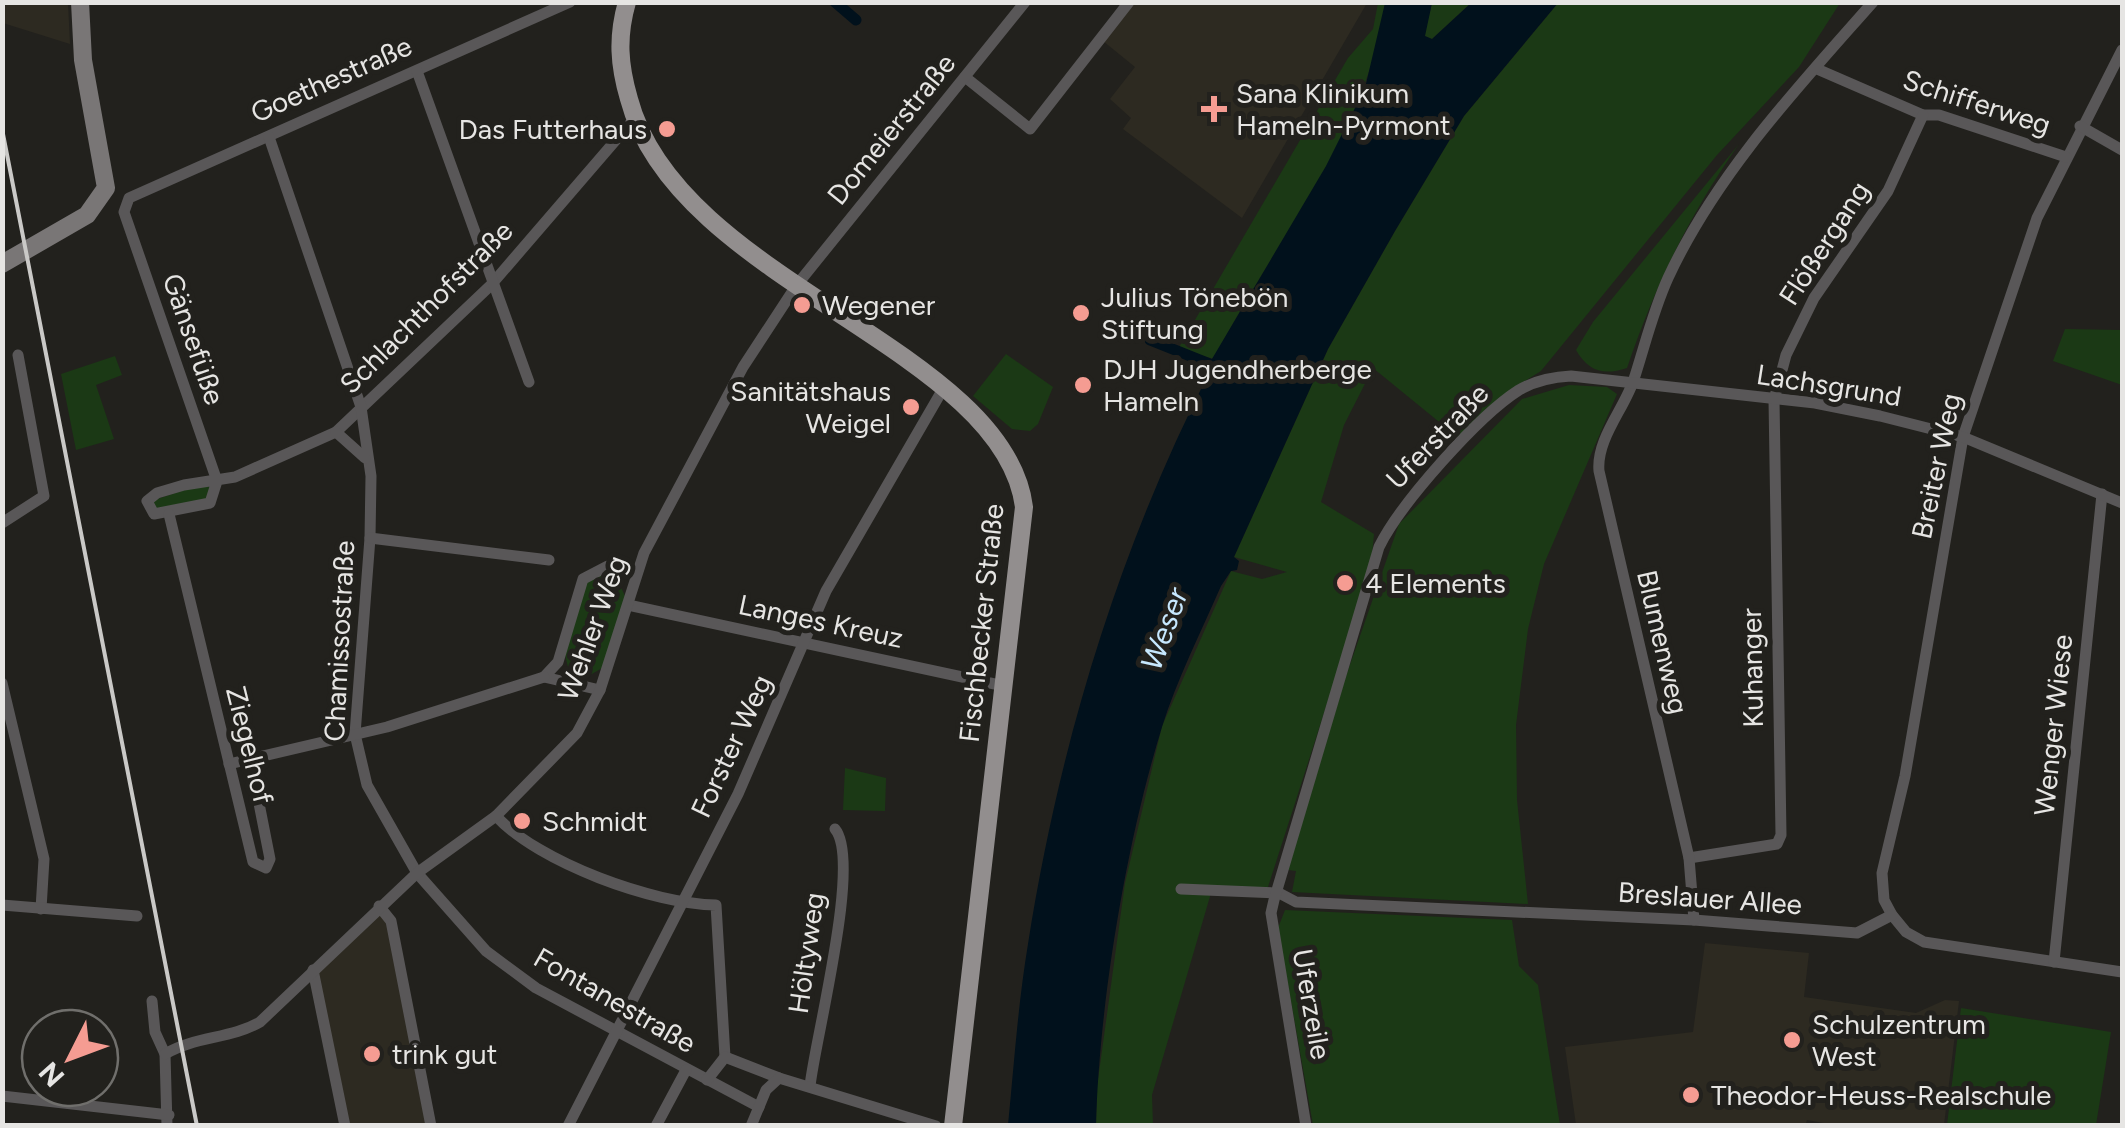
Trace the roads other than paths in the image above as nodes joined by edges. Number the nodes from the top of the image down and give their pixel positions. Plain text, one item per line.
1 (80, 2) edge
2 (570, 2) edge
3 (627, 2) edge
4 (1025, 2) edge
5 (1129, 2) edge
6 (1873, 2) edge
7 (2122, 50) edge
8 (1818, 69) junction
9 (417, 72) junction
10 (965, 77) junction
11 (1923, 116) junction
12 (634, 120) junction
13 (2080, 126) junction
14 (269, 136) junction
15 (2122, 150) edge
16 (2066, 157) junction
17 (124, 212) joint
18 (7, 261) edge
19 (491, 285) junction
20 (796, 286) junction
21 (18, 356) dead end
22 (528, 382) dead end
23 (1634, 382) junction
24 (943, 389) junction
25 (1774, 400) junction
26 (362, 407) junction
27 (336, 432) junction
28 (1963, 437) junction
29 (365, 458) junction
30 (217, 481) junction
31 (2102, 494) junction
32 (2122, 503) edge
33 (169, 514) junction
34 (2, 523) edge
35 (370, 538) junction
36 (549, 560) dead end
37 (636, 574) junction
38 (628, 605) junction
39 (806, 643) junction
40 (544, 677) junction
41 (2, 683) edge
42 (1004, 686) junction
43 (600, 690) junction
44 (355, 734) junction
45 (250, 758) junction
46 (229, 764) junction
47 (496, 816) junction
48 (835, 829) dead end
49 (1689, 858) junction
50 (417, 873) junction
51 (1181, 889) dead end
52 (1279, 893) junction
53 (2, 905) edge
54 (684, 905) junction
55 (379, 906) junction
56 (41, 909) junction
57 (1892, 915) junction
58 (137, 916) dead end
59 (1694, 920) junction
60 (2054, 962) junction
61 (314, 970) junction
62 (2122, 972) edge
63 (152, 1002) dead end
64 (618, 1033) junction
65 (166, 1054) junction
66 (725, 1057) junction
67 (686, 1070) junction
68 (780, 1078) junction
69 (707, 1080) junction
70 (810, 1086) junction
71 (2, 1096) edge
72 (758, 1107) junction
73 (168, 1120) edge
74 (891, 1120) edge
75 (345, 1126) edge
76 (431, 1126) edge
77 (568, 1126) edge
78 (656, 1126) edge
79 (751, 1126) edge
80 (936, 1126) edge
81 (953, 1126) edge
82 (1306, 1126) edge

1 - 18 main road
2 - 9 street, Goethestraße
3 - 12 main road, Fischbecker Straße
4 - 10 street, Domeierstraße
5 - 10 street
6 - 8 street
7 - 13 street, Breiter Weg
8 - 11 street, Schifferweg
8 - 23 street
9 - 14 street, Goethestraße
9 - 19 street
10 - 20 street, Domeierstraße
11 - 16 street, Schifferweg
11 - 25 street, Flößergang
12 - 19 street, Schlachthofstraße
12 - 20 main road, Fischbecker Straße
13 - 15 street
13 - 16 street, Breiter Weg
14 - 17 street, Goethestraße
14 - 26 street, Chamissostraße
16 - 28 street, Breiter Weg
17 - 30 street, Gänsefüße
19 - 22 street
19 - 26 street, Schlachthofstraße
20 - 24 main road, Fischbecker Straße
20 - 37 street, Wehler Weg
21 - 34 street
23 - 25 street, Lachsgrund
23 - 49 street, Blumenweg
23 - 52 street, Uferstraße
24 - 39 street, Forster Weg
24 - 42 main road, Fischbecker Straße
25 - 28 street, Lachsgrund
25 - 49 street, Kuhanger
26 - 27 street, Schlachthofstraße
26 - 29 street, Chamissostraße
27 - 29 street
27 - 30 street, Schlachthofstraße
28 - 31 street, Lachsgrund
28 - 57 street, Breiter Weg
29 - 35 street, Chamissostraße
30 - 33 street
30 - 33 street, Ziegelhof
31 - 32 street, Lachsgrund
31 - 60 street, Wenger Wiese
33 - 46 street, Ziegelhof
35 - 36 street
35 - 44 street, Chamissostraße
37 - 38 street, Wehler Weg
37 - 40 street
38 - 39 street, Langes Kreuz
38 - 43 street, Wehler Weg
39 - 42 street, Langes Kreuz
39 - 54 street, Forster Weg
40 - 43 street
40 - 44 street
41 - 56 street
42 - 81 main road, Fischbecker Straße
43 - 47 street, Wehler Weg
44 - 45 street
44 - 50 street, Chamissostraße
45 - 46 street
45 - 46 street, Ziegelhof
47 - 50 street, Wehler Weg
47 - 54 street
48 - 70 street, Höltyweg
49 - 59 street, Blumenweg
50 - 55 street, Wehler Weg
50 - 64 street, Fontanestraße
51 - 52 street, Breslauer Allee
52 - 59 street, Breslauer Allee
52 - 82 street, Uferzeile
53 - 56 street
54 - 64 street, Forster Weg
54 - 66 street
55 - 61 street, Wehler Weg
55 - 76 street
56 - 58 street
57 - 59 street, Breslauer Allee
57 - 60 street
60 - 62 street
61 - 65 street, Wehler Weg
61 - 75 street
63 - 65 street
64 - 67 street, Fontanestraße
64 - 77 street, Forster Weg
65 - 73 street
66 - 68 street, Fontanestraße
66 - 69 street, Fontanestraße
67 - 69 street, Fontanestraße
67 - 78 street
68 - 70 street, Fontanestraße
68 - 72 street
69 - 72 street, Fontanestraße
70 - 74 street, Fontanestraße
71 - 73 street
72 - 79 street
74 - 80 street, Fontanestraße

